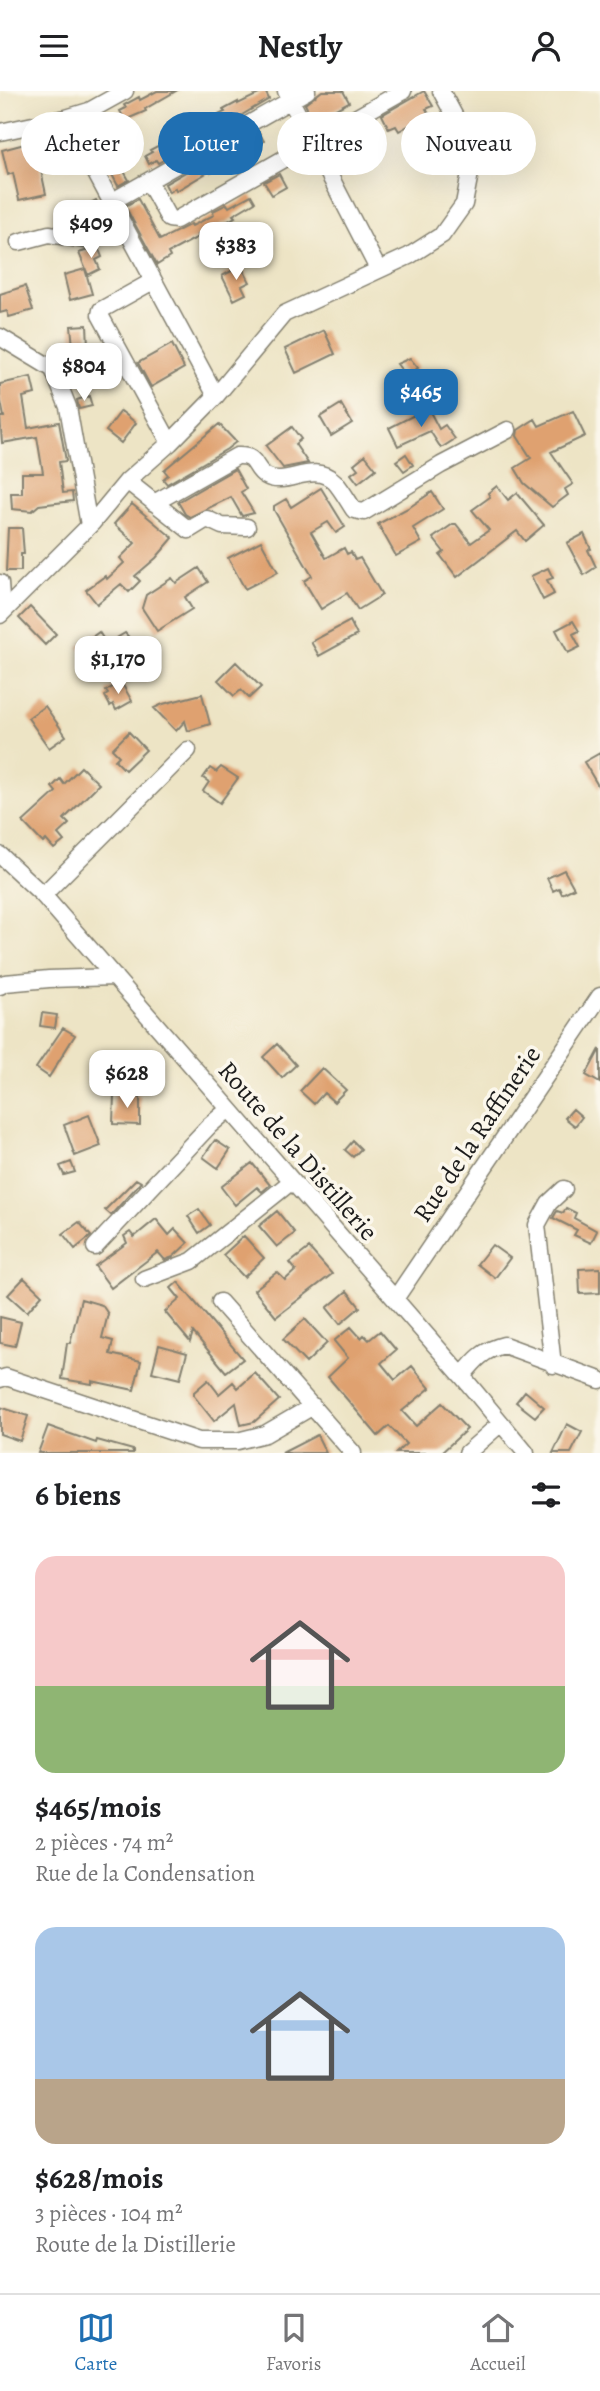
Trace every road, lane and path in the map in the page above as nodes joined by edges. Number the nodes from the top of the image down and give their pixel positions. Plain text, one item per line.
1 (125, 91) edge
2 (307, 91) edge
3 (403, 91) edge
4 (441, 91) edge
5 (289, 95) edge
6 (86, 112) edge
7 (298, 112) edge
8 (367, 112) edge
9 (21, 127) edge
10 (0, 131) edge
11 (277, 164) edge
12 (97, 175) edge
13 (330, 175) edge
14 (148, 181) junction
15 (111, 202) junction
16 (125, 227) junction
17 (19, 242) dead end
18 (378, 269) junction
19 (153, 281) junction
20 (0, 337) edge
21 (216, 396) junction
22 (509, 430) dead end
23 (170, 443) junction
24 (127, 481) junction
25 (154, 503) junction
26 (89, 525) junction
27 (247, 527) dead end
28 (0, 583) edge
29 (1, 614) edge
30 (188, 750) dead end
31 (0, 855) edge
32 (43, 895) junction
33 (115, 977) junction
34 (0, 986) edge
35 (600, 996) edge
36 (229, 1108) junction
37 (292, 1181) junction
38 (564, 1189) dead end
39 (95, 1247) dead end
40 (145, 1279) dead end
41 (395, 1299) junction
42 (220, 1302) dead end
43 (553, 1365) junction
44 (462, 1376) junction
45 (3, 1378) edge
46 (600, 1380) edge
47 (313, 1406) junction
48 (501, 1423) junction
49 (474, 1451) edge
50 (353, 1453) edge
51 (526, 1453) edge

1 - 6 street
2 - 5 street
3 - 8 street
4 - 18 street
5 - 7 street
5 - 14 street
9 - 10 street
11 - 14 street
12 - 15 street
13 - 18 street
14 - 15 street
15 - 16 street
16 - 17 street
16 - 19 street
18 - 21 street
19 - 21 street
19 - 23 street
20 - 26 street
21 - 23 street
22 - 25 street
23 - 24 street
24 - 25 street
24 - 26 street
25 - 27 street
26 - 29 street
28 - 29 street
30 - 32 street
31 - 32 street, Route de la Distillerie
32 - 33 street, Route de la Distillerie
33 - 34 street
33 - 36 street, Route de la Distillerie
35 - 41 street, Rue de la Raffinerie
36 - 37 street, Route de la Distillerie
36 - 39 street
37 - 40 street
37 - 41 street, Route de la Distillerie
38 - 43 street
41 - 44 street, Route de la Distillerie
42 - 47 street
43 - 44 street
43 - 46 street
44 - 48 street, Route de la Distillerie
45 - 47 street
47 - 50 street
48 - 49 street
48 - 51 street, Route de la Distillerie

